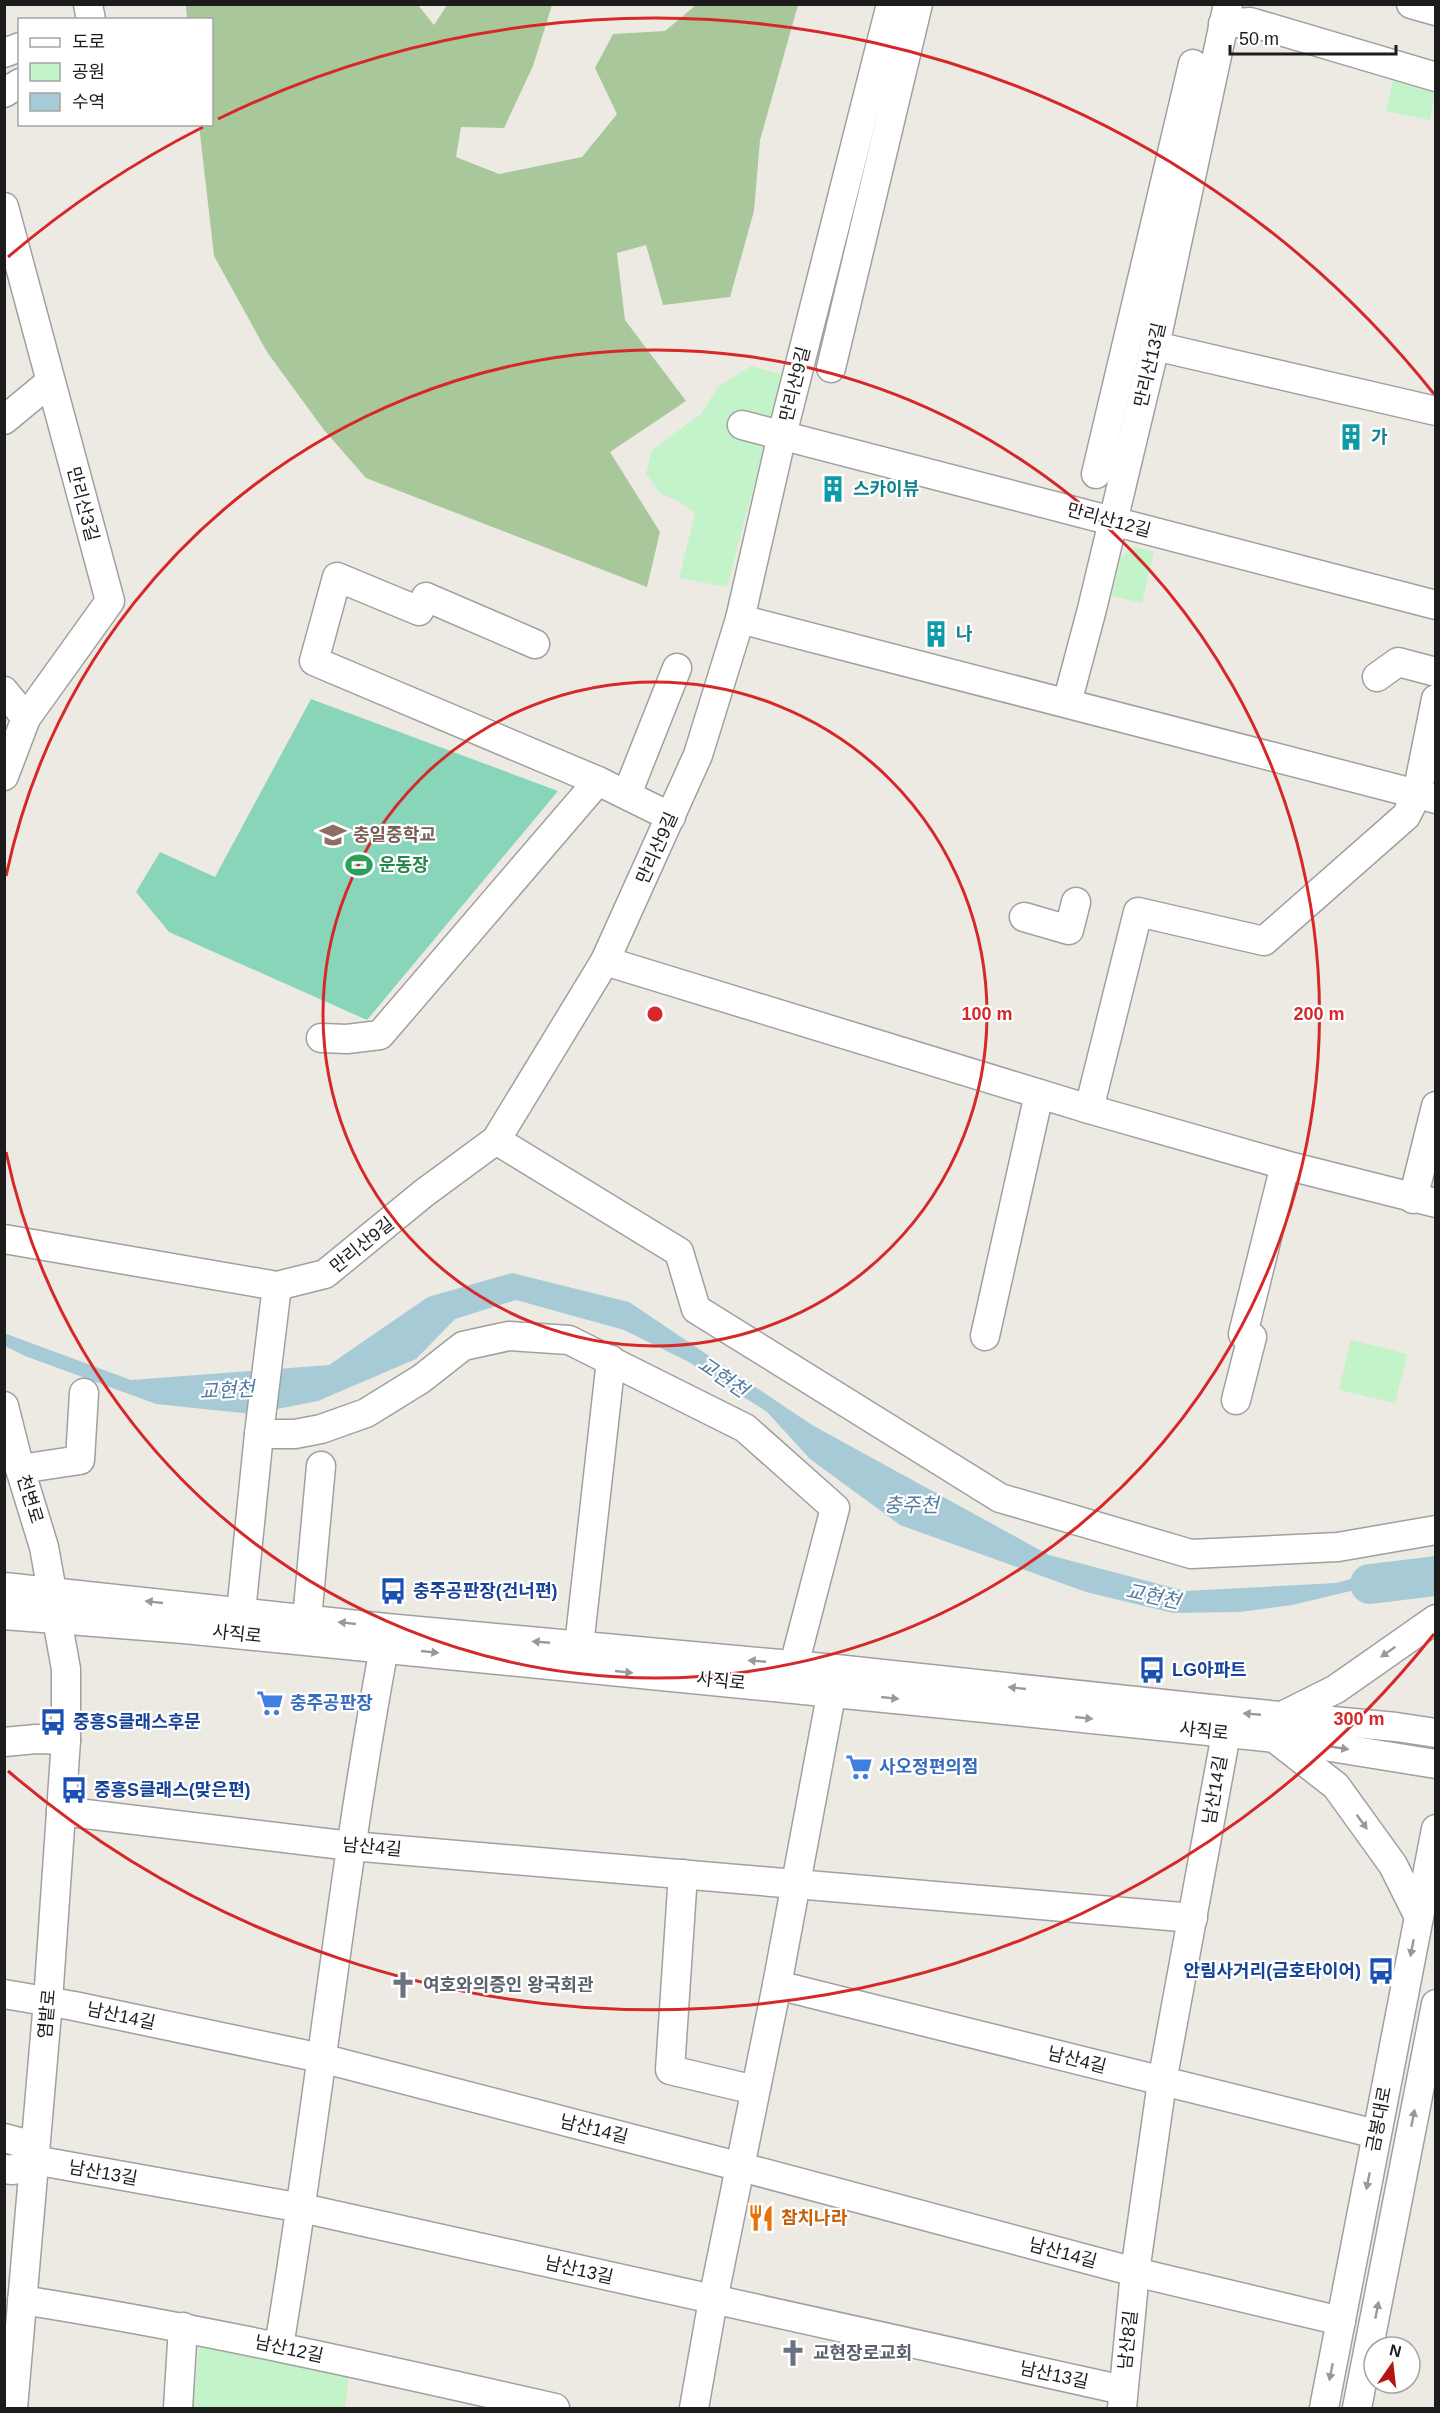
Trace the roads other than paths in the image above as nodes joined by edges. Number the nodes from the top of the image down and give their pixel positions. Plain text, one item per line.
1 (891, 4) edge
2 (918, 4) edge
3 (1411, 4) edge
4 (1436, 11) edge
5 (1225, 14) edge
6 (15, 65) edge
7 (1198, 73) junction
8 (1436, 77) edge
9 (4, 93) edge
10 (854, 153) junction
11 (881, 162) junction
12 (4, 207) edge
13 (1155, 345) junction
14 (831, 368) dead end
15 (50, 382) junction
16 (1436, 411) edge
17 (4, 420) edge
18 (742, 425) dead end
19 (782, 435) junction
20 (1096, 474) dead end
21 (1114, 521) junction
22 (1436, 605) edge
23 (740, 619) junction
24 (536, 644) dead end
25 (677, 668) dead end
26 (1436, 672) edge
27 (1377, 677) dead end
28 (4, 691) edge
29 (1436, 699) edge
30 (1067, 703) junction
31 (26, 718) junction
32 (4, 776) edge
33 (598, 781) junction
34 (627, 794) junction
35 (1426, 796) edge
36 (671, 817) junction
37 (1076, 902) dead end
38 (1024, 918) dead end
39 (605, 961) junction
40 (321, 1038) dead end
41 (1039, 1094) junction
42 (1436, 1106) edge
43 (1089, 1109) junction
44 (496, 1140) junction
45 (1285, 1165) junction
46 (1424, 1201) edge
47 (4, 1239) edge
48 (277, 1286) junction
49 (985, 1336) dead end
50 (611, 1360) junction
51 (84, 1393) dead end
52 (1236, 1400) dead end
53 (4, 1406) edge
54 (259, 1434) junction
55 (321, 1466) dead end
56 (20, 1469) junction
57 (1436, 1530) edge
58 (4, 1587) edge
59 (52, 1593) junction
60 (241, 1612) junction
61 (4, 1615) edge
62 (307, 1619) junction
63 (1436, 1619) edge
64 (58, 1620) junction
65 (579, 1646) junction
66 (384, 1648) junction
67 (794, 1665) junction
68 (834, 1680) junction
69 (1278, 1727) junction
70 (1436, 1733) edge
71 (1226, 1734) junction
72 (66, 1740) junction
73 (4, 1742) edge
74 (1436, 1764) edge
75 (61, 1811) junction
76 (1436, 1829) edge
77 (351, 1846) junction
78 (683, 1874) junction
79 (796, 1884) junction
80 (1419, 1917) junction
81 (1193, 1918) junction
82 (777, 1985) junction
83 (4, 1994) edge
84 (48, 2001) junction
85 (1436, 2004) edge
86 (321, 2058) junction
87 (1162, 2082) junction
88 (755, 2090) junction
89 (1377, 2134) junction
90 (4, 2139) edge
91 (35, 2153) junction
92 (741, 2167) junction
93 (4, 2169) edge
94 (302, 2208) junction
95 (1135, 2272) junction
96 (22, 2300) junction
97 (713, 2300) junction
98 (1341, 2321) junction
99 (183, 2327) junction
100 (279, 2346) junction
101 (1122, 2399) edge
102 (14, 2409) edge
103 (178, 2409) edge
104 (555, 2409) edge
105 (694, 2409) edge
106 (1324, 2409) edge
107 (1357, 2409) edge

1 - 10 street, 만리산9길
2 - 11 street
3 - 4 street
5 - 7 street, 만리산13길
5 - 8 street, 만리산13길
6 - 9 street
7 - 13 street, 만리산13길
7 - 20 street
10 - 11 street
10 - 19 street, 만리산9길
11 - 14 street
12 - 15 street, 만리산3길
13 - 16 street
13 - 21 street, 만리산13길
15 - 17 street
15 - 31 street, 만리산3길
18 - 19 street, 만리산12길
19 - 21 street, 만리산12길
19 - 23 street, 만리산9길
21 - 22 street, 만리산12길
21 - 30 street, 만리산13길
23 - 30 street
23 - 36 street, 만리산9길
24 - 33 street
25 - 34 street
26 - 27 street
28 - 31 street
29 - 35 street
30 - 35 street
31 - 32 street, 만리산3길
33 - 34 street
33 - 40 street
34 - 36 street
35 - 43 street
36 - 39 street, 만리산9길
37 - 38 street
39 - 41 street
39 - 44 street, 만리산9길
41 - 43 street
41 - 49 street
42 - 46 street
43 - 45 street
44 - 48 street, 만리산9길
44 - 57 street
45 - 46 street
45 - 52 street
47 - 48 street, 만리산9길
48 - 54 street, 사직로
50 - 54 street
50 - 65 street
50 - 67 street
51 - 56 street
53 - 56 street, 천변로
54 - 60 street, 사직로
55 - 62 street
56 - 59 street, 천변로
58 - 59 street, 사직로
60 -> 59 street, 사직로
59 - 64 street, 천변로
60 - 62 street, 사직로
61 - 64 street, 사직로
65 -> 62 street, 사직로
63 -> 69 street
64 - 66 street, 사직로
64 - 72 street, 염밭로
67 -> 65 street, 사직로
66 -> 68 street, 사직로
66 - 77 street
67 - 68 street, 사직로
69 -> 68 street, 사직로
68 -> 71 street, 사직로
68 - 79 street
69 - 70 street, 사직로
69 - 71 street, 사직로
69 -> 74 street, 사직로
69 -> 80 street
71 - 81 street, 남산14길
72 - 73 street
72 - 75 street, 염밭로
75 - 77 street, 남산4길
75 - 84 street, 염밭로
76 - 80 street, 금봉대로
77 - 78 street, 남산4길
77 - 86 street
78 - 79 street, 남산4길
78 - 88 street
79 - 81 street, 남산4길
79 - 82 street
80 -> 89 street, 금봉대로
81 - 87 street, 남산14길
82 - 87 street, 남산4길
82 - 88 street
83 - 84 street, 남산14길
84 - 86 street, 남산14길
84 - 91 street, 염밭로
107 -> 85 street, 금봉대로
86 - 92 street, 남산14길
86 - 94 street
87 - 89 street, 남산4길
87 - 95 street, 남산14길
88 - 92 street
89 -> 98 street, 금봉대로
90 - 91 street, 남산13길
91 - 93 street
91 - 94 street, 남산13길
91 - 96 street, 염밭로
92 - 95 street, 남산14길
92 - 97 street
94 - 97 street, 남산13길
94 - 100 street
95 - 98 street, 남산14길
95 - 101 street, 남산8길
96 - 99 street, 남산12길
96 - 102 street, 염밭로
97 - 101 street, 남산13길
97 - 105 street
98 -> 106 street, 금봉대로
99 - 100 street, 남산12길
99 - 103 street
100 - 104 street, 남산12길

